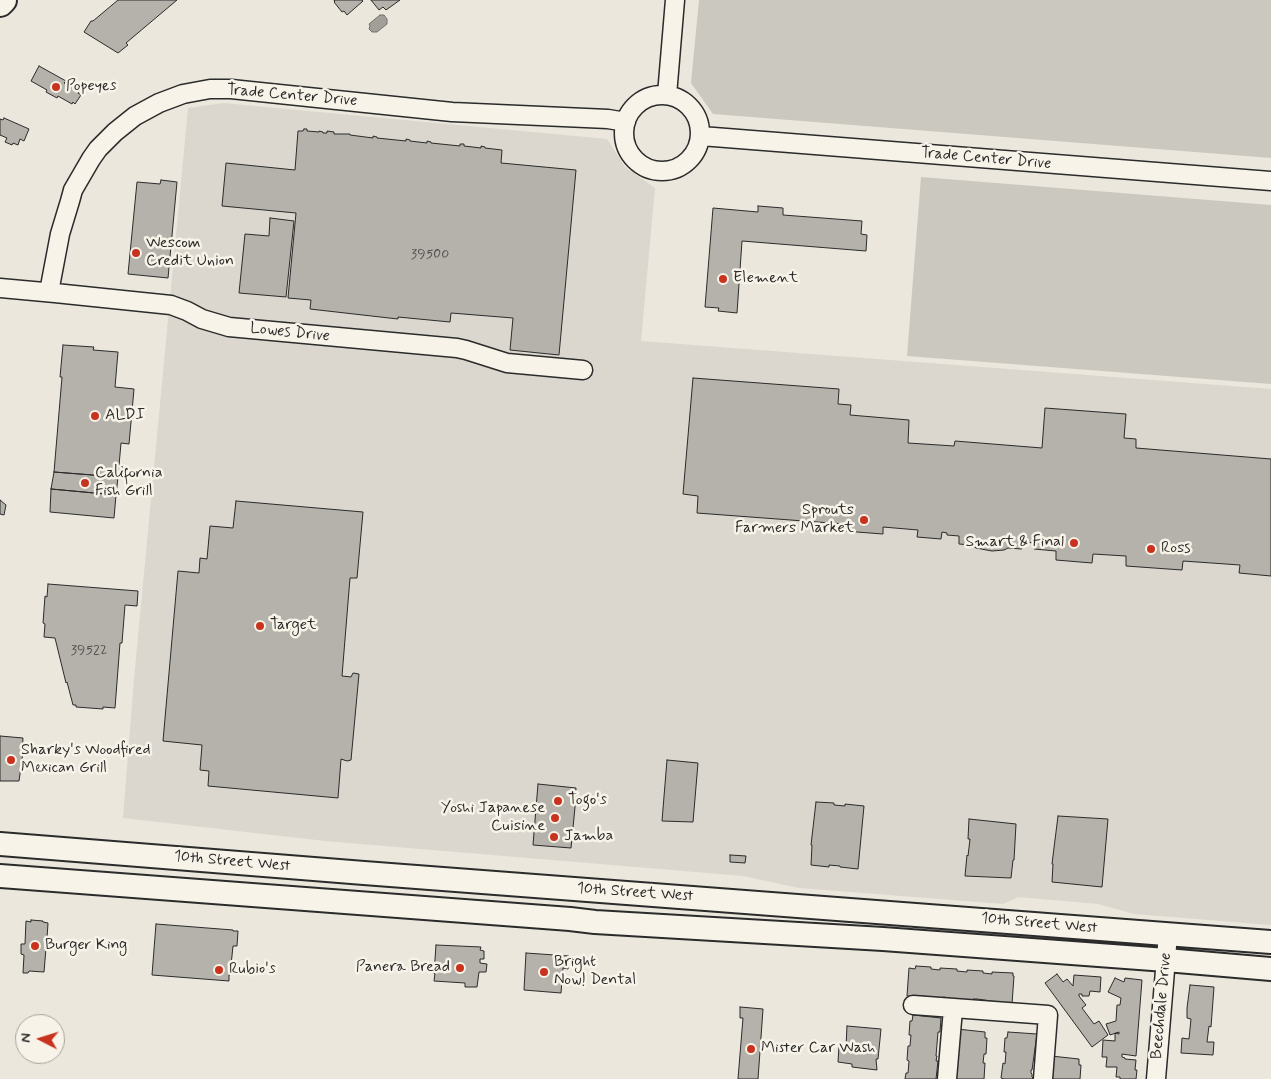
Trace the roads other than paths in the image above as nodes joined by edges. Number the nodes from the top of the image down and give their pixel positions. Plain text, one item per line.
1 (3, 0) edge
2 (675, 0) edge
3 (0, 4) edge
4 (667, 95) junction
5 (626, 122) junction
6 (701, 136) junction
7 (1271, 181) edge
8 (0, 288) edge
9 (49, 292) junction
10 (583, 370) dead end
11 (0, 844) edge
12 (344, 871) junction
13 (0, 876) edge
14 (462, 880) junction
15 (164, 889) junction
16 (346, 903) junction
17 (1168, 934) junction
18 (1271, 942) edge
19 (1166, 960) junction
20 (1271, 969) edge
21 (914, 1005) dead end
22 (953, 1008) junction
23 (947, 1079) edge
24 (1044, 1079) edge
25 (1156, 1079) edge

1 - 3 highway
2 - 4 street
4 - 5 street
4 - 6 street
5 - 6 street
5 - 9 street, Trade Center Drive
6 - 7 street, Trade Center Drive
8 - 9 street, Lowes Drive
9 - 10 street, Lowes Drive
11 - 12 main road, 10th Street West
12 - 14 main road, 10th Street West
12 - 15 main road
13 - 15 main road, 10th Street West
14 - 16 main road
14 - 17 main road, 10th Street West
15 - 16 main road, 10th Street West
16 - 19 main road, 10th Street West
17 - 18 main road, 10th Street West
17 - 19 street, Beechdale Drive
19 - 20 main road, 10th Street West
19 - 25 street, Beechdale Drive
21 - 22 street
22 - 23 street
22 - 24 street

